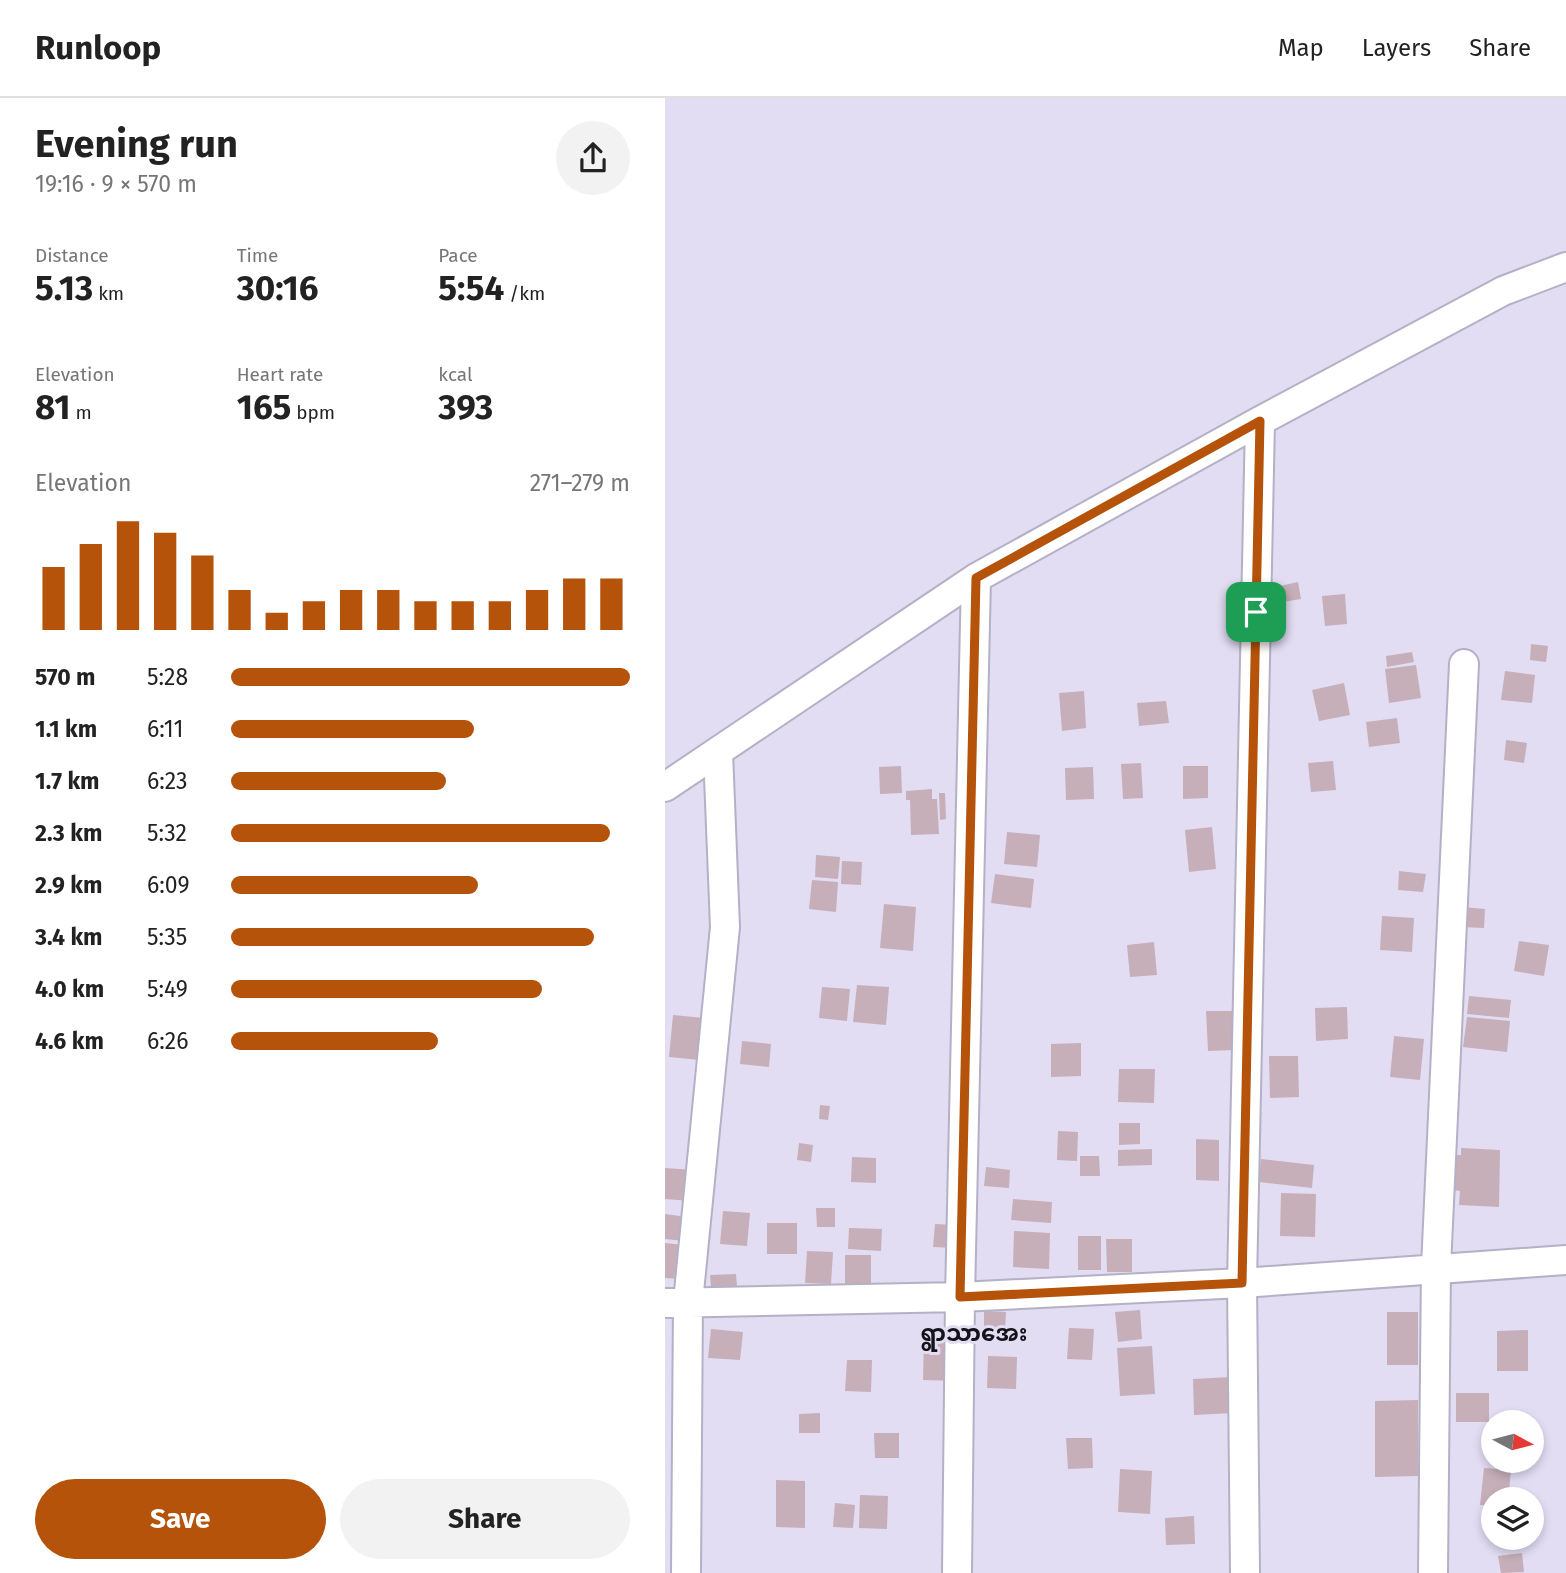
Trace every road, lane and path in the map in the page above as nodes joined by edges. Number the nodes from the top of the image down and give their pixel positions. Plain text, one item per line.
1 (1566, 267) edge
2 (1260, 421) junction
3 (976, 578) junction
4 (1464, 664) dead end
5 (718, 752) junction
6 (665, 787) edge
7 (1566, 1259) edge
8 (1436, 1267) junction
9 (1242, 1283) junction
10 (960, 1297) junction
11 (676, 1303) edge
12 (686, 1573) edge
13 (957, 1573) edge
14 (1245, 1573) edge
15 (1433, 1573) edge

1 - 2 street
2 - 3 street
2 - 9 street
3 - 5 street
3 - 10 street
4 - 8 street
5 - 6 street
5 - 11 street
7 - 8 street
8 - 9 street
8 - 15 street
9 - 10 street
9 - 14 street
10 - 11 street
10 - 13 street
11 - 12 street

